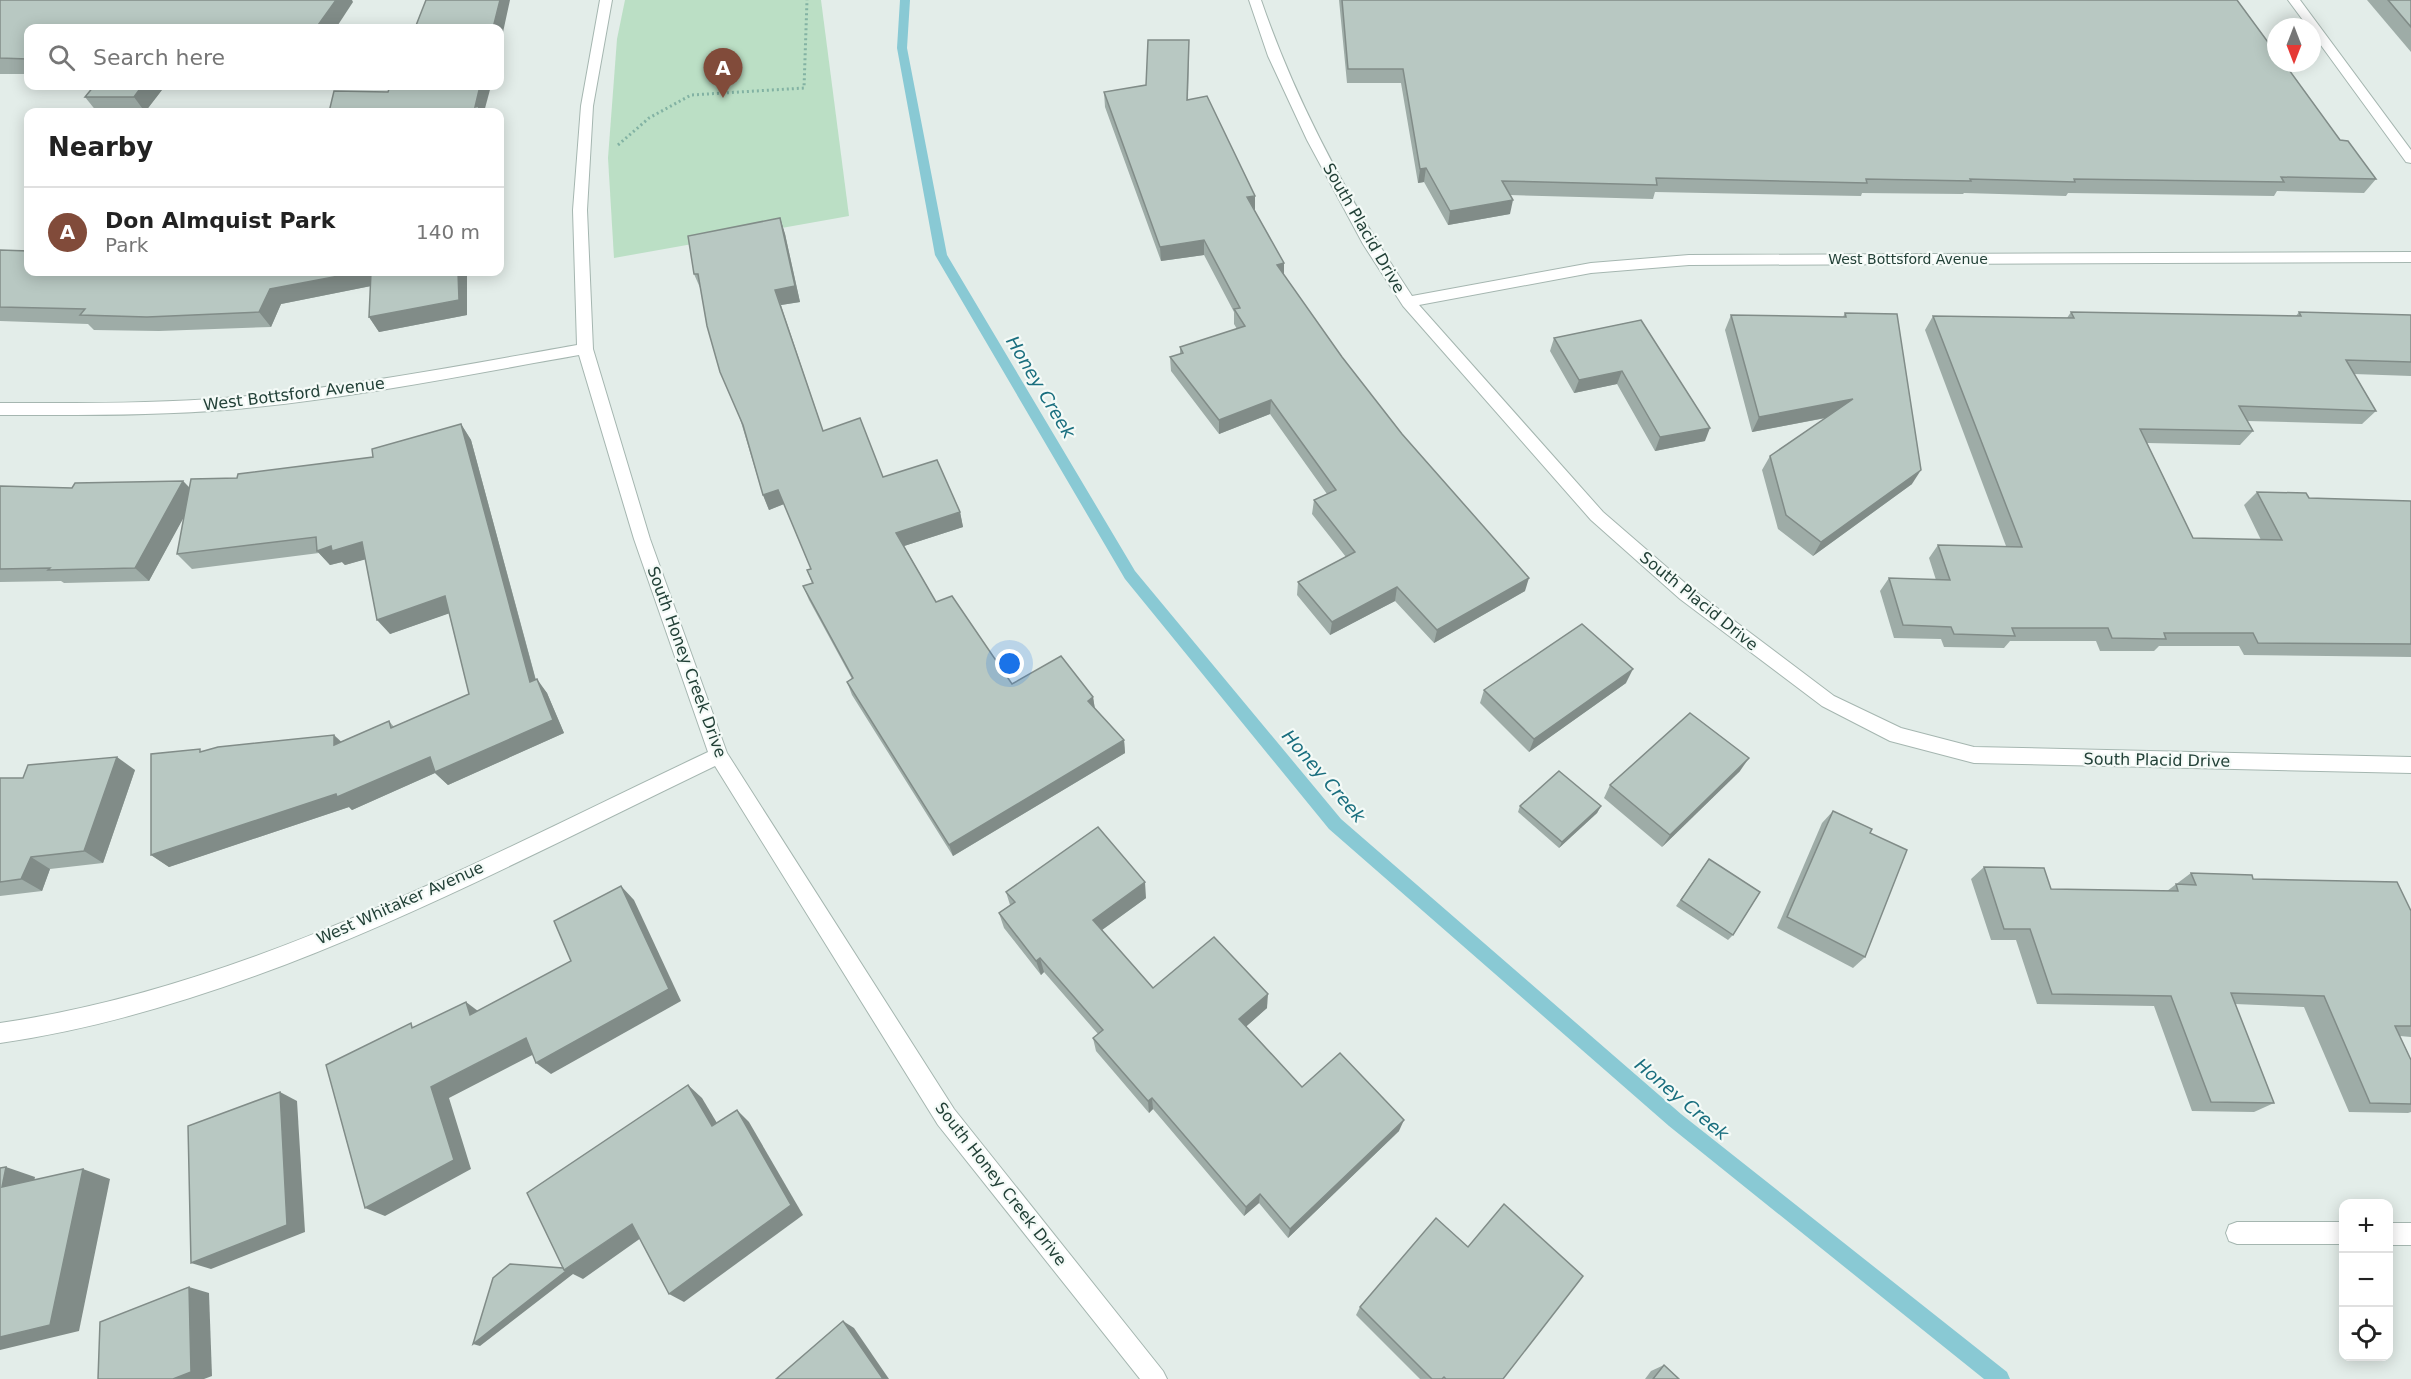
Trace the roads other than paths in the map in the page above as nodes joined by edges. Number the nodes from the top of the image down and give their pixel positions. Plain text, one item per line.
1 (606, 0) edge
2 (1255, 0) edge
3 (2294, 0) edge
4 (2411, 159) edge
5 (2411, 257) edge
6 (1408, 302) junction
7 (585, 349) junction
8 (0, 409) edge
9 (718, 756) junction
10 (2411, 765) edge
11 (0, 1033) edge
12 (2237, 1233) dead end
13 (2339, 1233) edge
14 (2393, 1234) edge
15 (2411, 1234) edge
16 (1155, 1379) edge

1 - 7 street, South Honey Creek Drive
2 - 6 street, South Placid Drive
3 - 4 street
5 - 6 street, West Bottsford Avenue
6 - 10 street, South Placid Drive
7 - 8 street, West Bottsford Avenue
7 - 9 street, South Honey Creek Drive
9 - 11 street, West Whitaker Avenue
9 - 16 street, South Honey Creek Drive
12 - 13 street
14 - 15 street

